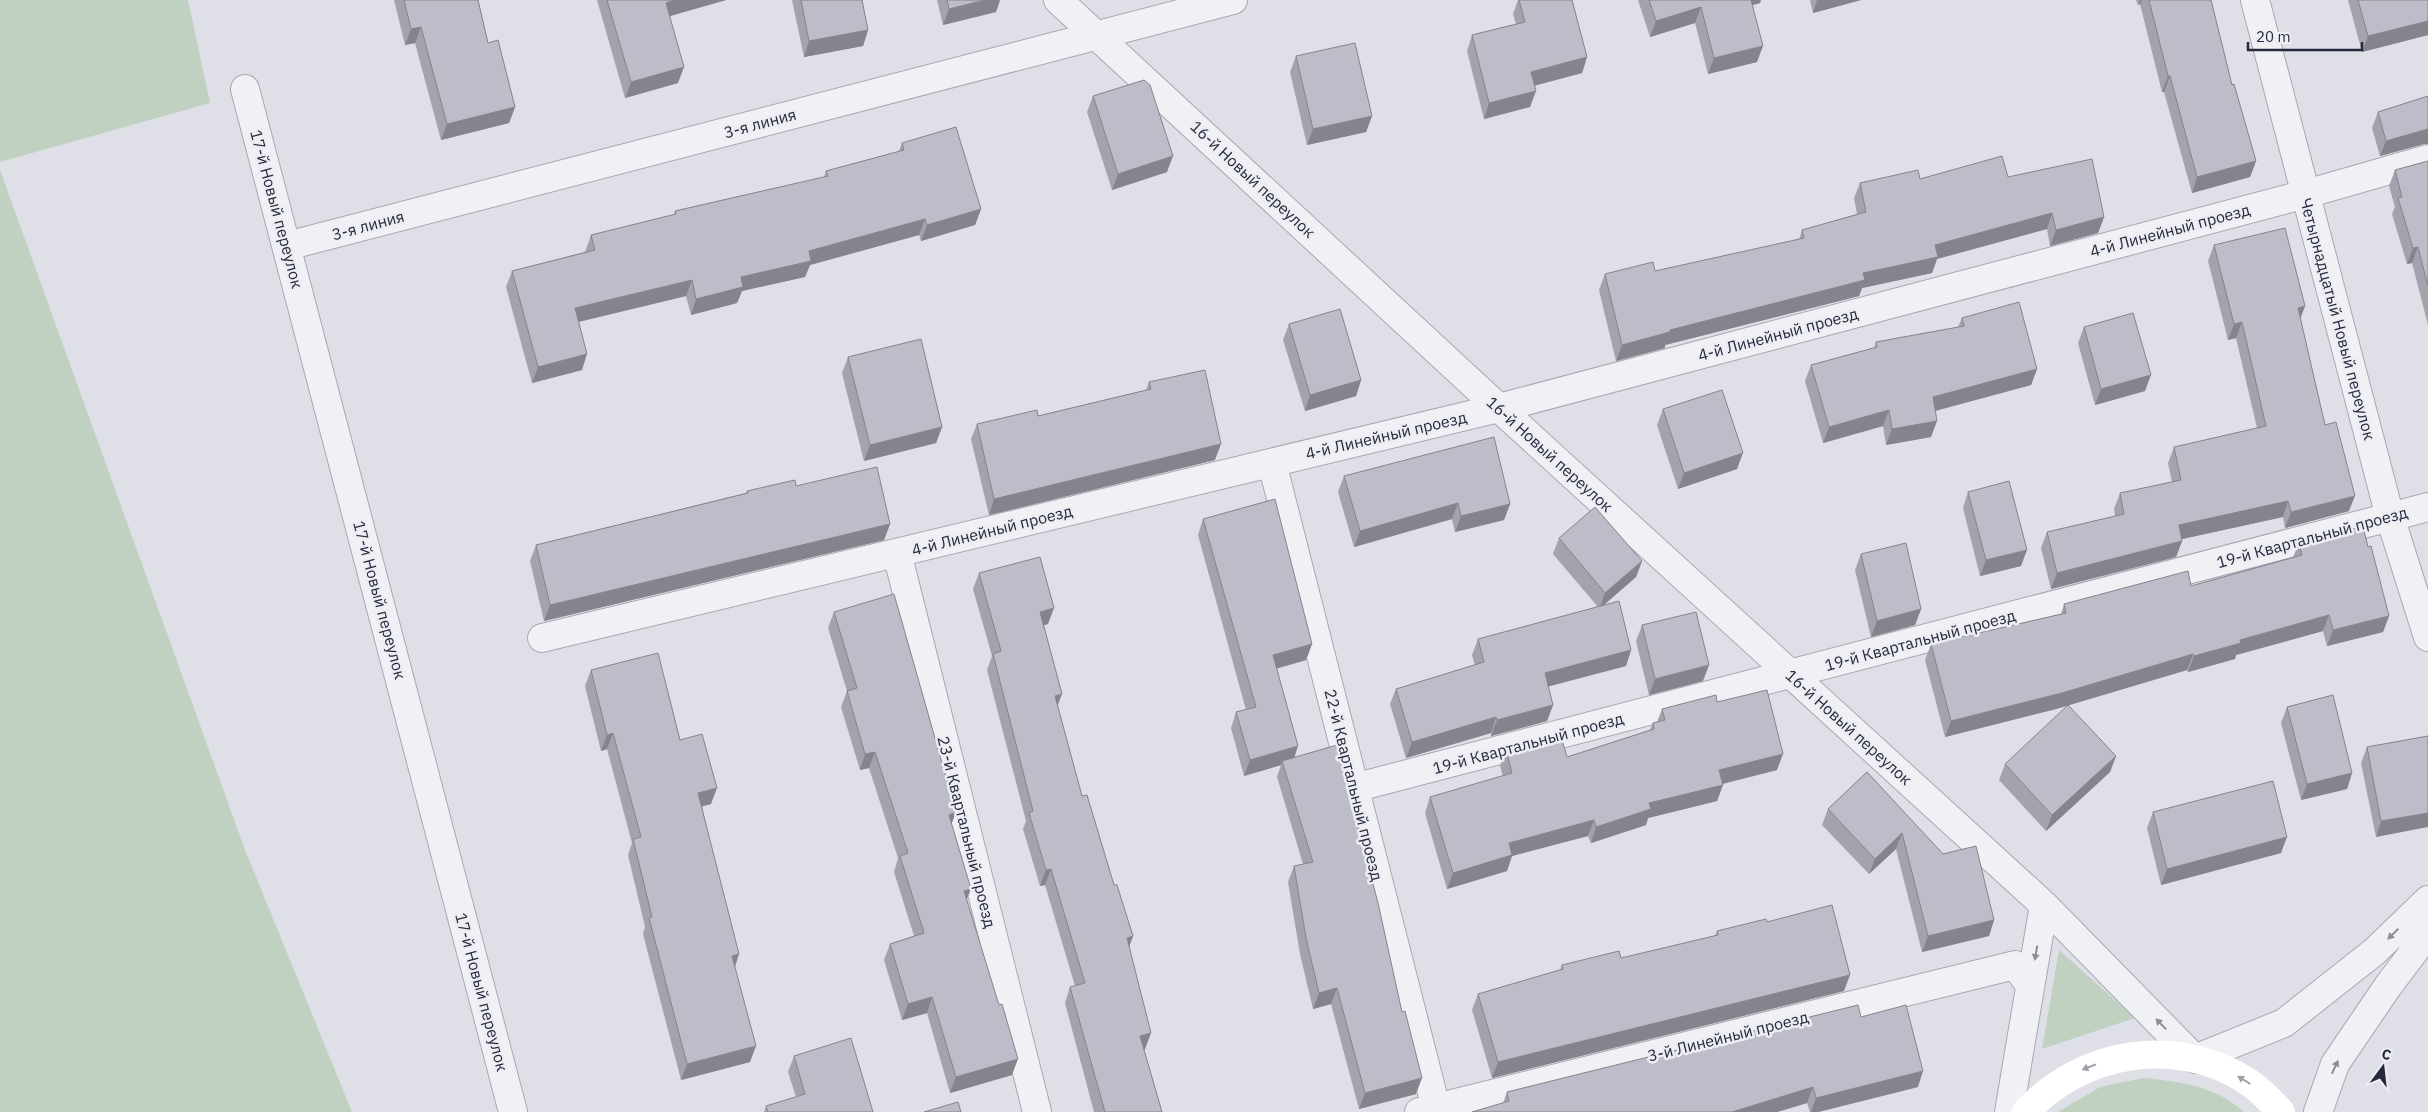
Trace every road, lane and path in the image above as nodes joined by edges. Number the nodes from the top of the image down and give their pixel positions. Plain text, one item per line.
1 (1058, 0) edge
2 (1232, 0) edge
3 (2255, 0) edge
4 (1098, 35) junction
5 (245, 89) dead end
6 (2428, 159) edge
7 (2306, 194) junction
8 (287, 246) junction
9 (1499, 408) junction
10 (1272, 463) junction
11 (2428, 507) edge
12 (2390, 517) junction
13 (897, 553) junction
14 (2428, 637) edge
15 (542, 638) dead end
16 (1791, 674) junction
17 (1354, 788) junction
18 (2428, 900) edge
19 (2044, 905) junction
20 (2428, 933) edge
21 (2030, 985) junction
22 (2195, 1059) junction
23 (1427, 1110) edge
24 (513, 1112) edge
25 (1037, 1112) edge
26 (2009, 1112) edge
27 (2026, 1112) edge
28 (2281, 1112) edge
29 (2318, 1112) edge

1 - 4 street, 16-й Новый переулок
2 - 4 street, 3-я линия
3 - 7 street, Четырнадцатый Новый переулок
4 - 8 street, 3-я линия
4 - 9 street, 16-й Новый переулок
5 - 8 street, 17-й Новый переулок
6 - 7 street, 4-й Линейный проезд
7 - 9 street, 4-й Линейный проезд
7 - 12 street, Четырнадцатый Новый переулок
8 - 24 street, 17-й Новый переулок
9 - 10 street, 4-й Линейный проезд
9 - 16 street, 16-й Новый переулок
10 - 13 street, 4-й Линейный проезд
10 - 17 street, 22-й Квартальный проезд
11 - 12 street, 19-й Квартальный проезд
12 - 14 street, Четырнадцатый Новый переулок
12 - 16 street, 19-й Квартальный проезд
13 - 15 street, 4-й Линейный проезд
13 - 25 street, 23-й Квартальный проезд
16 - 17 street, 19-й Квартальный проезд
16 - 19 street, 16-й Новый переулок
17 - 23 street, 22-й Квартальный проезд
18 -> 22 street
19 -> 21 street
22 -> 19 street, 16-й Новый переулок
29 -> 20 street
21 - 23 street, 3-й Линейный проезд
21 - 26 street
22 -> 27 main road
28 -> 22 main road

